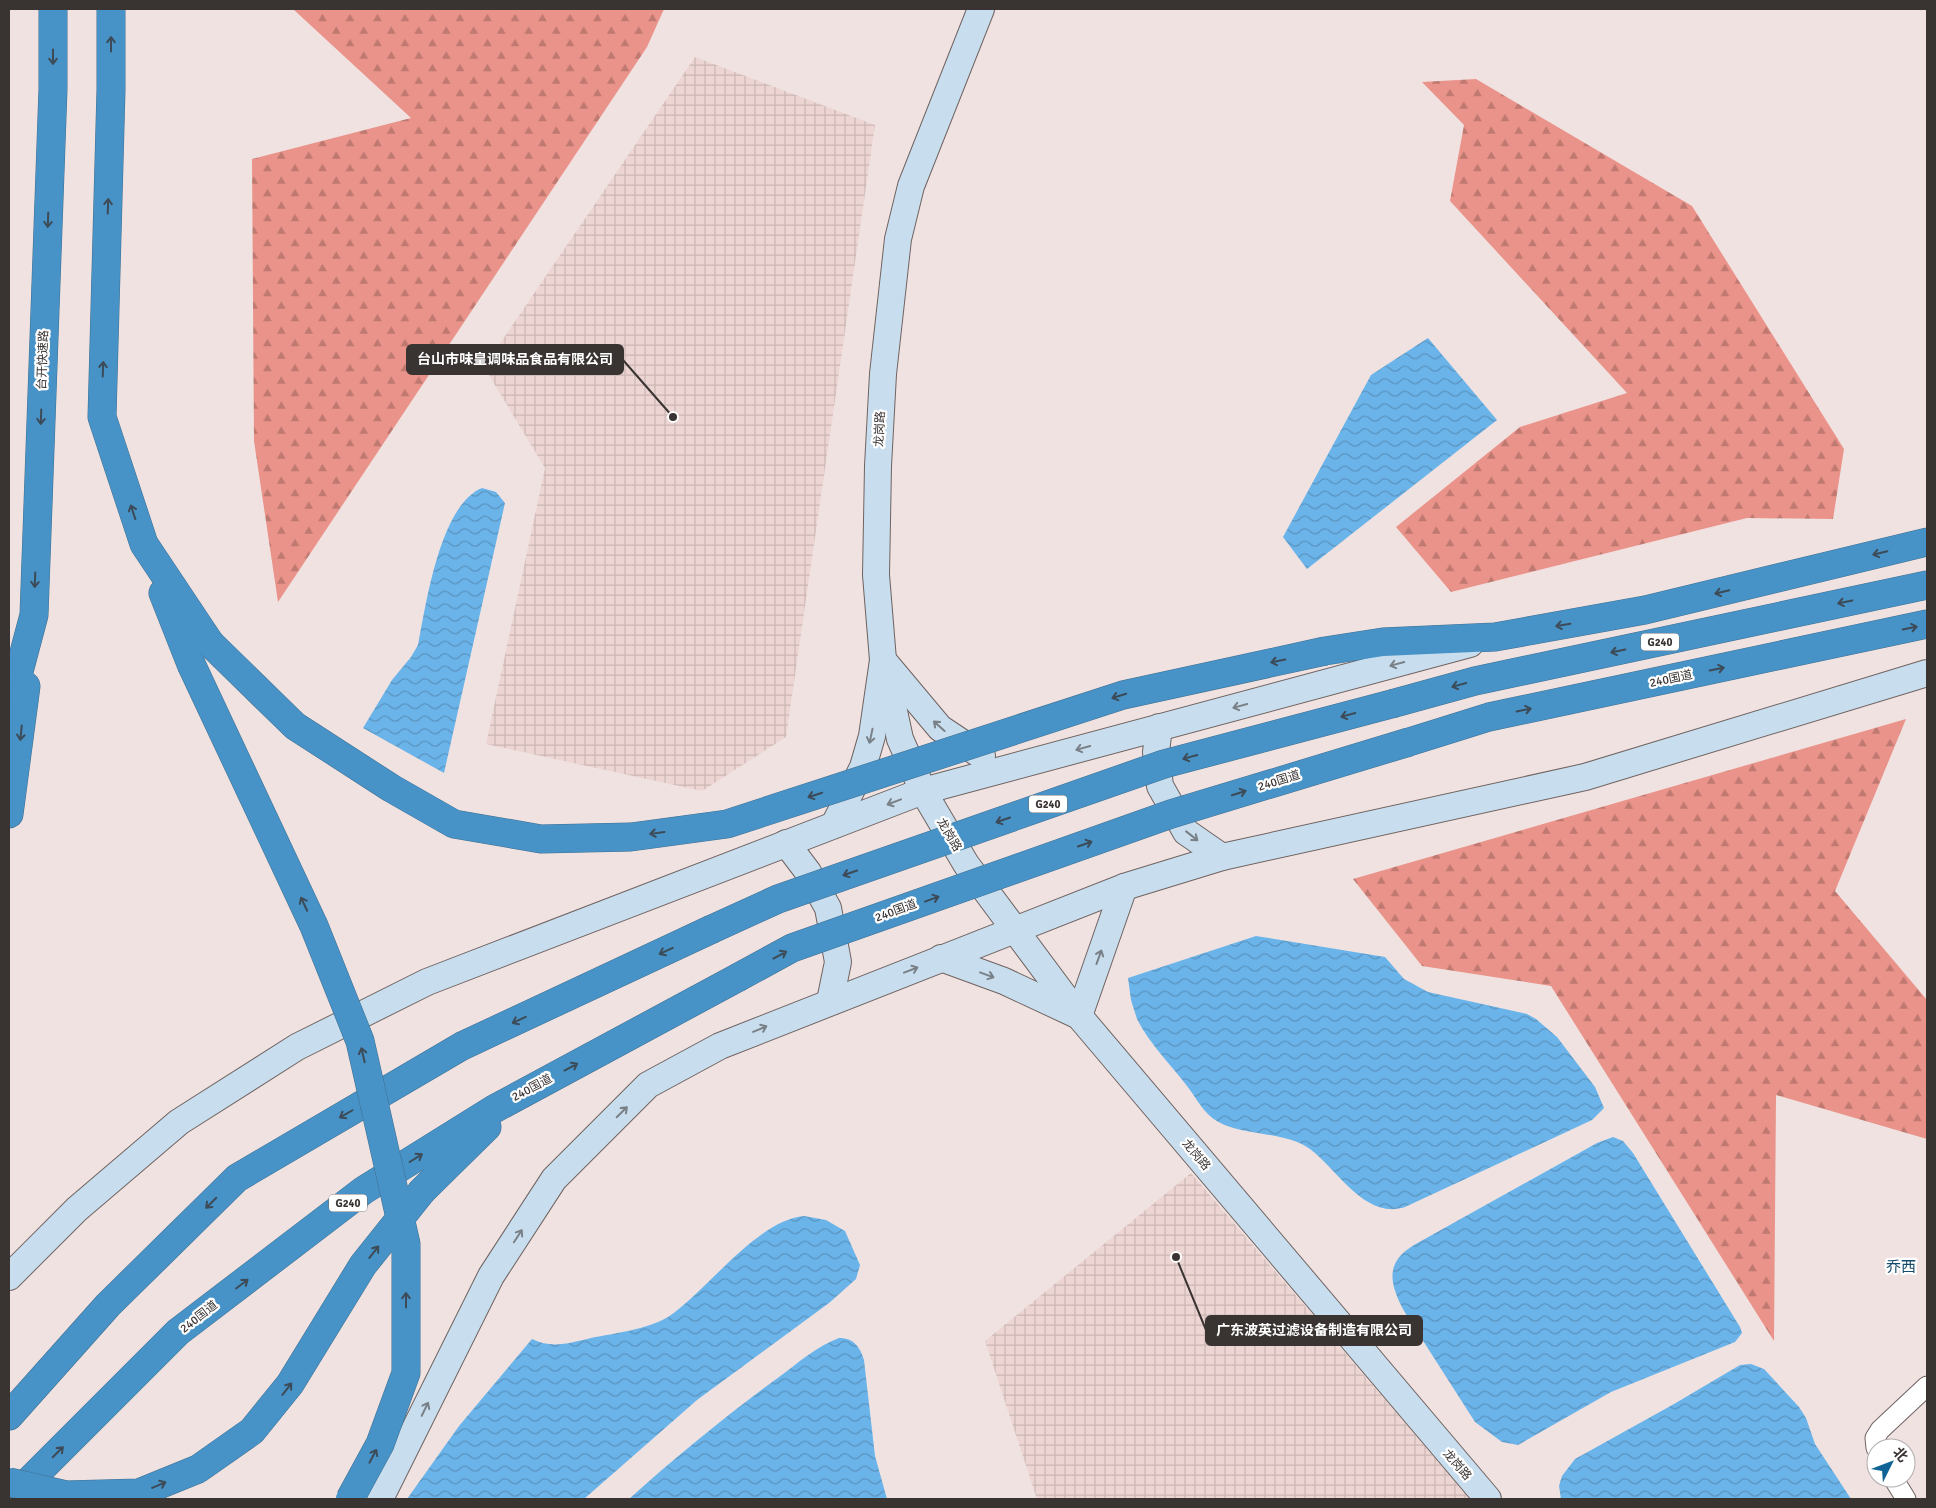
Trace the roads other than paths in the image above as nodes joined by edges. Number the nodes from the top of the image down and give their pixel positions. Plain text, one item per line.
1 (53, 9) edge
2 (111, 9) edge
3 (981, 9) edge
4 (1927, 542) edge
5 (144, 544) junction
6 (1927, 585) edge
7 (34, 615) junction
8 (1927, 624) edge
9 (1495, 638) junction
10 (883, 660) junction
11 (1927, 673) edge
12 (9, 709) edge
13 (1159, 727) junction
14 (1011, 767) junction
15 (923, 791) junction
16 (9, 814) edge
17 (834, 825) junction
18 (786, 843) junction
19 (1222, 857) junction
20 (1124, 887) junction
21 (1014, 930) junction
22 (941, 958) junction
23 (830, 1002) junction
24 (1078, 1016) junction
25 (519, 1095) junction
26 (9, 1277) edge
27 (1927, 1386) edge
28 (9, 1416) edge
29 (1875, 1438) edge
30 (9, 1482) edge
31 (1899, 1488) edge
32 (11, 1499) edge
33 (350, 1499) edge
34 (380, 1499) edge
35 (1488, 1499) edge
36 (1906, 1499) edge

1 -> 7 highway, 台开快速路
5 -> 2 highway
3 - 10 main road, 龙岗路
4 -> 9 highway
9 -> 5 highway, bridge
33 -> 5 highway, bridge
6 -> 28 highway, G240, bridge
7 - 12 highway, 台开快速路
7 -> 16 highway
25 -> 8 highway, 240国道 / G240, bridge
9 -> 13 main road
14 -> 10 main road
10 - 15 main road, 龙岗路
10 -> 17 main road
11 - 19 main road
13 -> 14 main road
13 -> 19 main road
14 - 15 main road
15 -> 17 main road
15 - 21 main road, 龙岗路
17 - 18 main road
18 - 23 main road
18 - 26 main road
19 - 20 main road
20 - 21 main road
24 -> 20 main road
21 - 22 main road
21 - 24 main road, 龙岗路
23 -> 22 main road
22 -> 24 main road
34 -> 23 main road
24 - 35 main road, 龙岗路
30 -> 25 highway, bridge
32 -> 25 highway, 240国道 / G240
27 - 29 street
31 - 36 street

